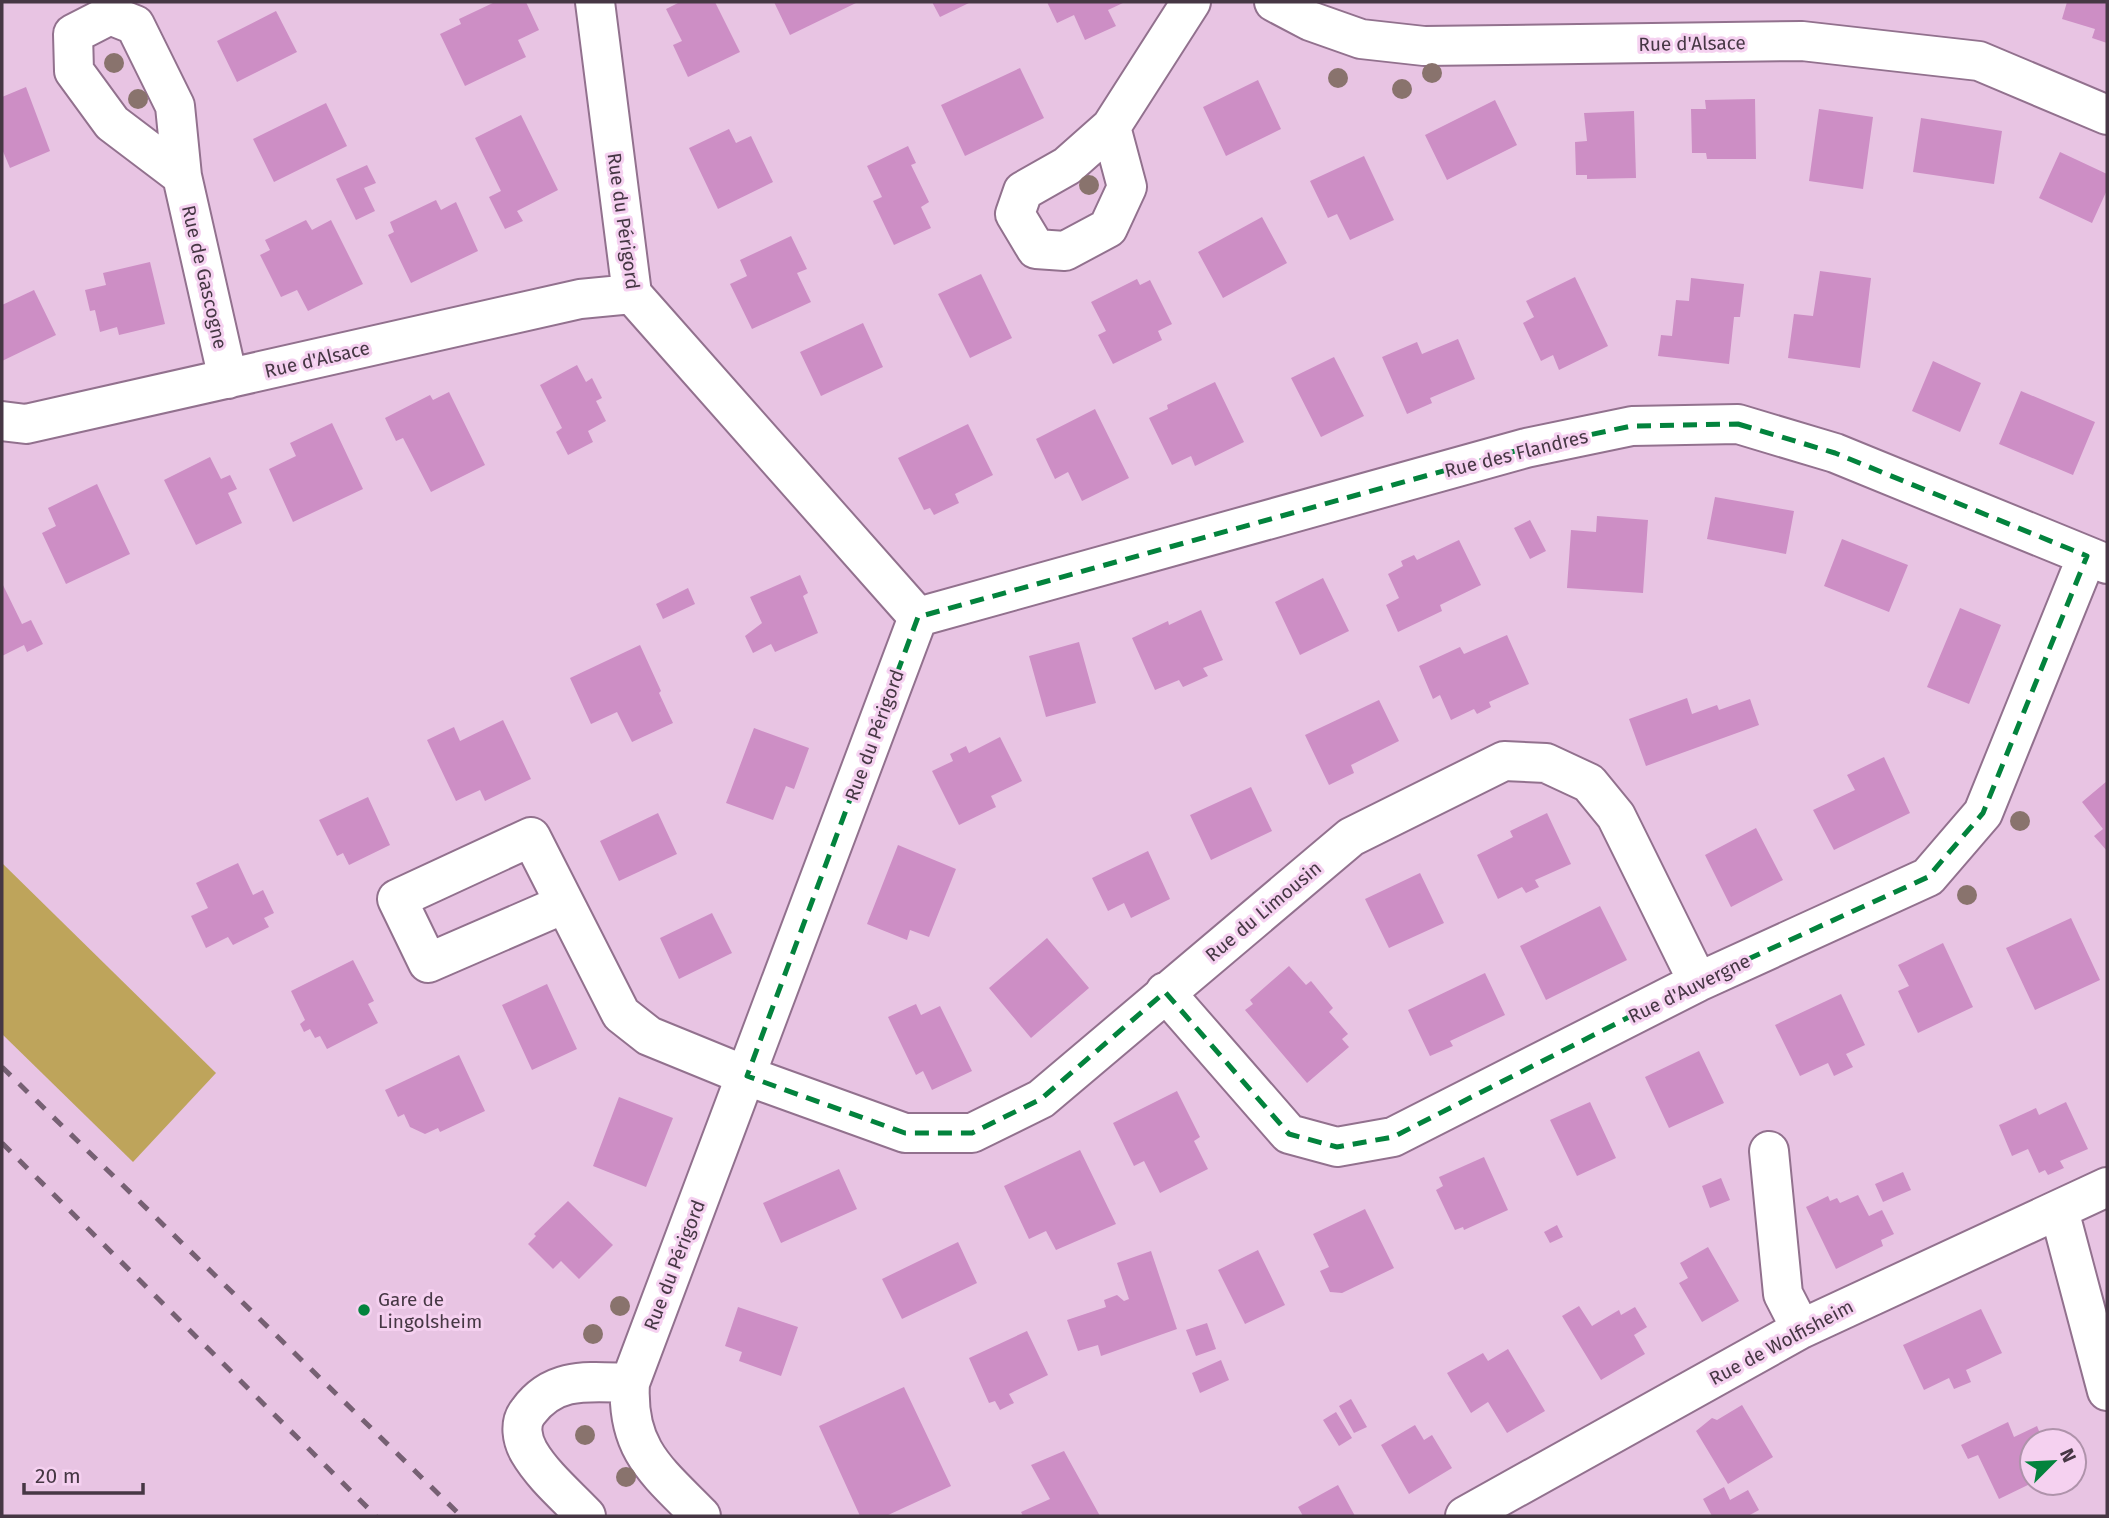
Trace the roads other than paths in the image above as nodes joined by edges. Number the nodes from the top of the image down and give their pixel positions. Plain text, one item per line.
1 (595, 2) edge
2 (1191, 2) edge
3 (1274, 2) edge
4 (2107, 115) edge
5 (1111, 127) dead end
6 (182, 176) dead end
7 (632, 295) junction
8 (228, 379) junction
9 (2, 421) edge
10 (2097, 560) edge
11 (918, 617) junction
12 (564, 904) dead end
13 (1698, 982) junction
14 (1165, 992) junction
15 (747, 1076) junction
16 (1769, 1151) dead end
17 (2107, 1187) edge
18 (2059, 1210) junction
19 (1801, 1329) junction
20 (630, 1383) junction
21 (2107, 1391) edge
22 (586, 1516) edge
23 (701, 1516) edge
24 (1465, 1516) edge

1 - 7 street, Rue du Périgord
2 - 5 street
3 - 4 street, Rue d'Alsace
6 - 8 street, Rue de Gascogne
7 - 8 street, Rue d'Alsace
7 - 11 street, Rue du Périgord
8 - 9 street, Rue d'Alsace
10 - 11 street, Rue des Flandres
10 - 13 street, Rue d'Auvergne
11 - 15 street, Rue du Périgord
12 - 15 street, Rue du Limousin
13 - 14 street, Rue d'Auvergne
13 - 14 street, Rue du Limousin
14 - 15 street, Rue du Limousin
15 - 20 street, Rue du Périgord
16 - 19 street
17 - 18 street, Rue de Wolfisheim
18 - 19 street, Rue de Wolfisheim
18 - 21 street
19 - 24 street, Rue de Wolfisheim
20 - 22 street
20 - 23 street, Rue du Périgord

